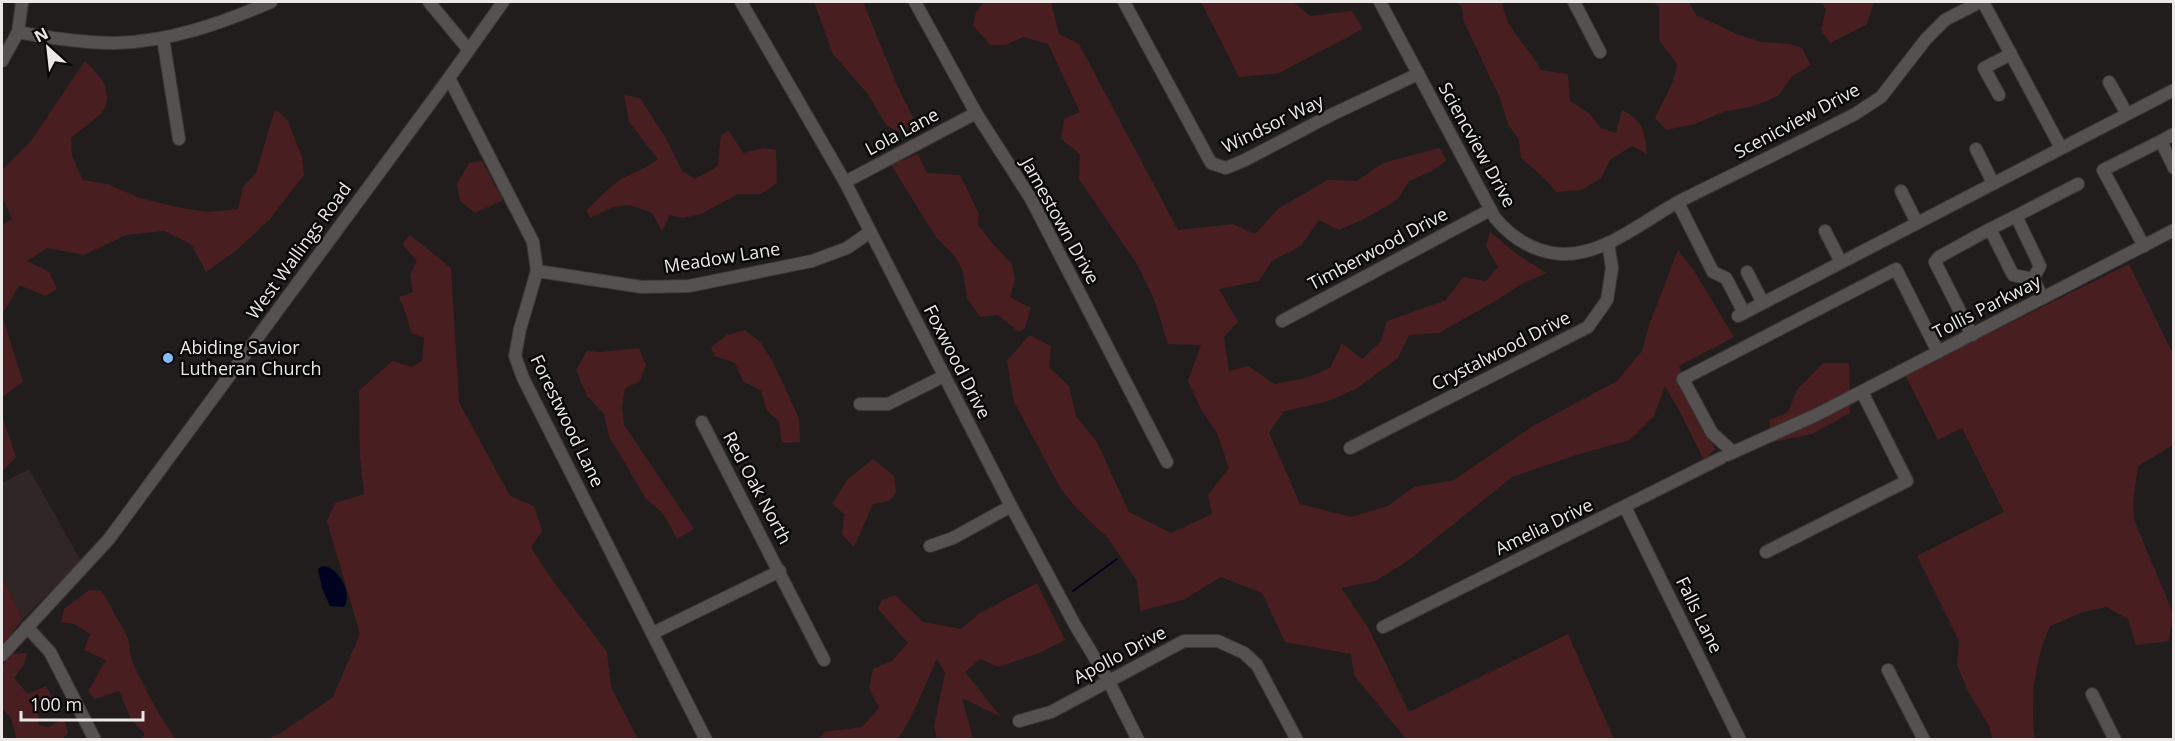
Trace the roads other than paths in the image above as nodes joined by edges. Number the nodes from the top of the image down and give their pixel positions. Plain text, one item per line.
1 (22, 2) edge
2 (271, 2) edge
3 (429, 2) edge
4 (503, 2) edge
5 (741, 2) edge
6 (915, 2) edge
7 (1124, 2) edge
8 (1380, 2) edge
9 (1574, 2) edge
10 (1981, 2) edge
11 (18, 32) junction
12 (163, 38) junction
13 (468, 49) junction
14 (1600, 52) dead end
15 (2011, 54) junction
16 (2, 61) edge
17 (1418, 74) junction
18 (449, 78) junction
19 (2109, 82) dead end
20 (2174, 90) edge
21 (1999, 96) dead end
22 (975, 113) junction
23 (2127, 114) junction
24 (2174, 134) edge
25 (179, 139) dead end
26 (2161, 141) junction
27 (2061, 148) junction
28 (1976, 149) dead end
29 (2174, 168) edge
30 (845, 182) junction
31 (1994, 183) junction
32 (2078, 184) dead end
33 (1901, 191) dead end
34 (1678, 202) junction
35 (1490, 210) junction
36 (2016, 216) junction
37 (1917, 223) junction
38 (1990, 229) junction
39 (2174, 230) edge
40 (1825, 231) dead end
41 (870, 232) junction
42 (1608, 243) junction
43 (2144, 246) junction
44 (1841, 262) junction
45 (537, 271) junction
46 (1747, 272) dead end
47 (2033, 279) junction
48 (2043, 298) junction
49 (1763, 303) junction
50 (1282, 321) dead end
51 (1972, 335) junction
52 (1938, 352) junction
53 (944, 376) junction
54 (1862, 392) junction
55 (860, 404) dead end
56 (1816, 415) joint
57 (702, 422) dead end
58 (1350, 448) dead end
59 (1727, 455) junction
60 (1167, 462) dead end
61 (1011, 506) junction
62 (1625, 507) junction
63 (930, 546) dead end
64 (1766, 552) dead end
65 (780, 571) junction
66 (27, 627) junction
67 (1383, 627) dead end
68 (653, 633) junction
69 (2, 655) edge
70 (824, 660) dead end
71 (1887, 670) dead end
72 (1108, 680) junction
73 (2092, 694) dead end
74 (1019, 721) dead end
75 (95, 740) edge
76 (706, 740) edge
77 (1138, 740) edge
78 (1297, 740) edge
79 (1740, 740) edge
80 (1924, 740) edge
81 (2115, 740) edge

1 - 11 street
2 - 12 street
3 - 13 street
4 - 13 street, West Wallings Road
5 - 30 street, Foxwood Drive
6 - 22 street, Jamestown Drive
7 - 17 street, Windsor Way
8 - 17 street, Sciencview Drive
9 - 14 street
10 - 15 street
10 - 34 street, Scenicview Drive
11 - 12 street
11 - 16 street
12 - 25 street
13 - 18 street, West Wallings Road
15 - 21 street
15 - 27 street
17 - 35 street, Sciencview Drive
18 - 45 street, Forestwood Lane
18 - 66 street, West Wallings Road
19 - 23 street
20 - 23 street
22 - 30 street, Lola Lane
22 - 60 street, Jamestown Drive
23 - 27 street
24 - 26 street
26 - 29 street
26 - 43 street
27 - 31 street
28 - 31 street
30 - 41 street, Foxwood Drive
31 - 37 street
32 - 36 street
33 - 37 street
34 - 42 street, Scenicview Drive
34 - 49 street
35 - 42 street, Sciencview Drive
35 - 50 street, Timberwood Drive
36 - 38 street
36 - 47 street
37 - 44 street
38 - 47 street
38 - 51 street
39 - 43 street, Tollis Parkway
40 - 44 street
41 - 45 street, Meadow Lane
41 - 53 street, Foxwood Drive
42 - 58 street, Crystalwood Drive
43 - 48 street, Tollis Parkway
44 - 49 street
45 - 68 street, Forestwood Lane
46 - 49 street
47 - 48 street
48 - 51 street, Tollis Parkway
51 - 52 street, Tollis Parkway
52 - 54 street, Tollis Parkway
52 - 59 street
53 - 55 street
53 - 61 street, Foxwood Drive
54 - 56 street, Tollis Parkway
54 - 64 street
56 - 59 street, Amelia Drive
57 - 65 street, Red Oak North
59 - 62 street, Amelia Drive
61 - 63 street
61 - 72 street, Foxwood Drive
62 - 67 street, Amelia Drive
62 - 79 street, Falls Lane
65 - 68 street
65 - 70 street, Red Oak North
66 - 69 street, West Wallings Road
66 - 75 street
68 - 76 street, Forestwood Lane
71 - 80 street
72 - 74 street, Apollo Drive
72 - 77 street, Foxwood Drive
72 - 78 street, Apollo Drive
73 - 81 street

